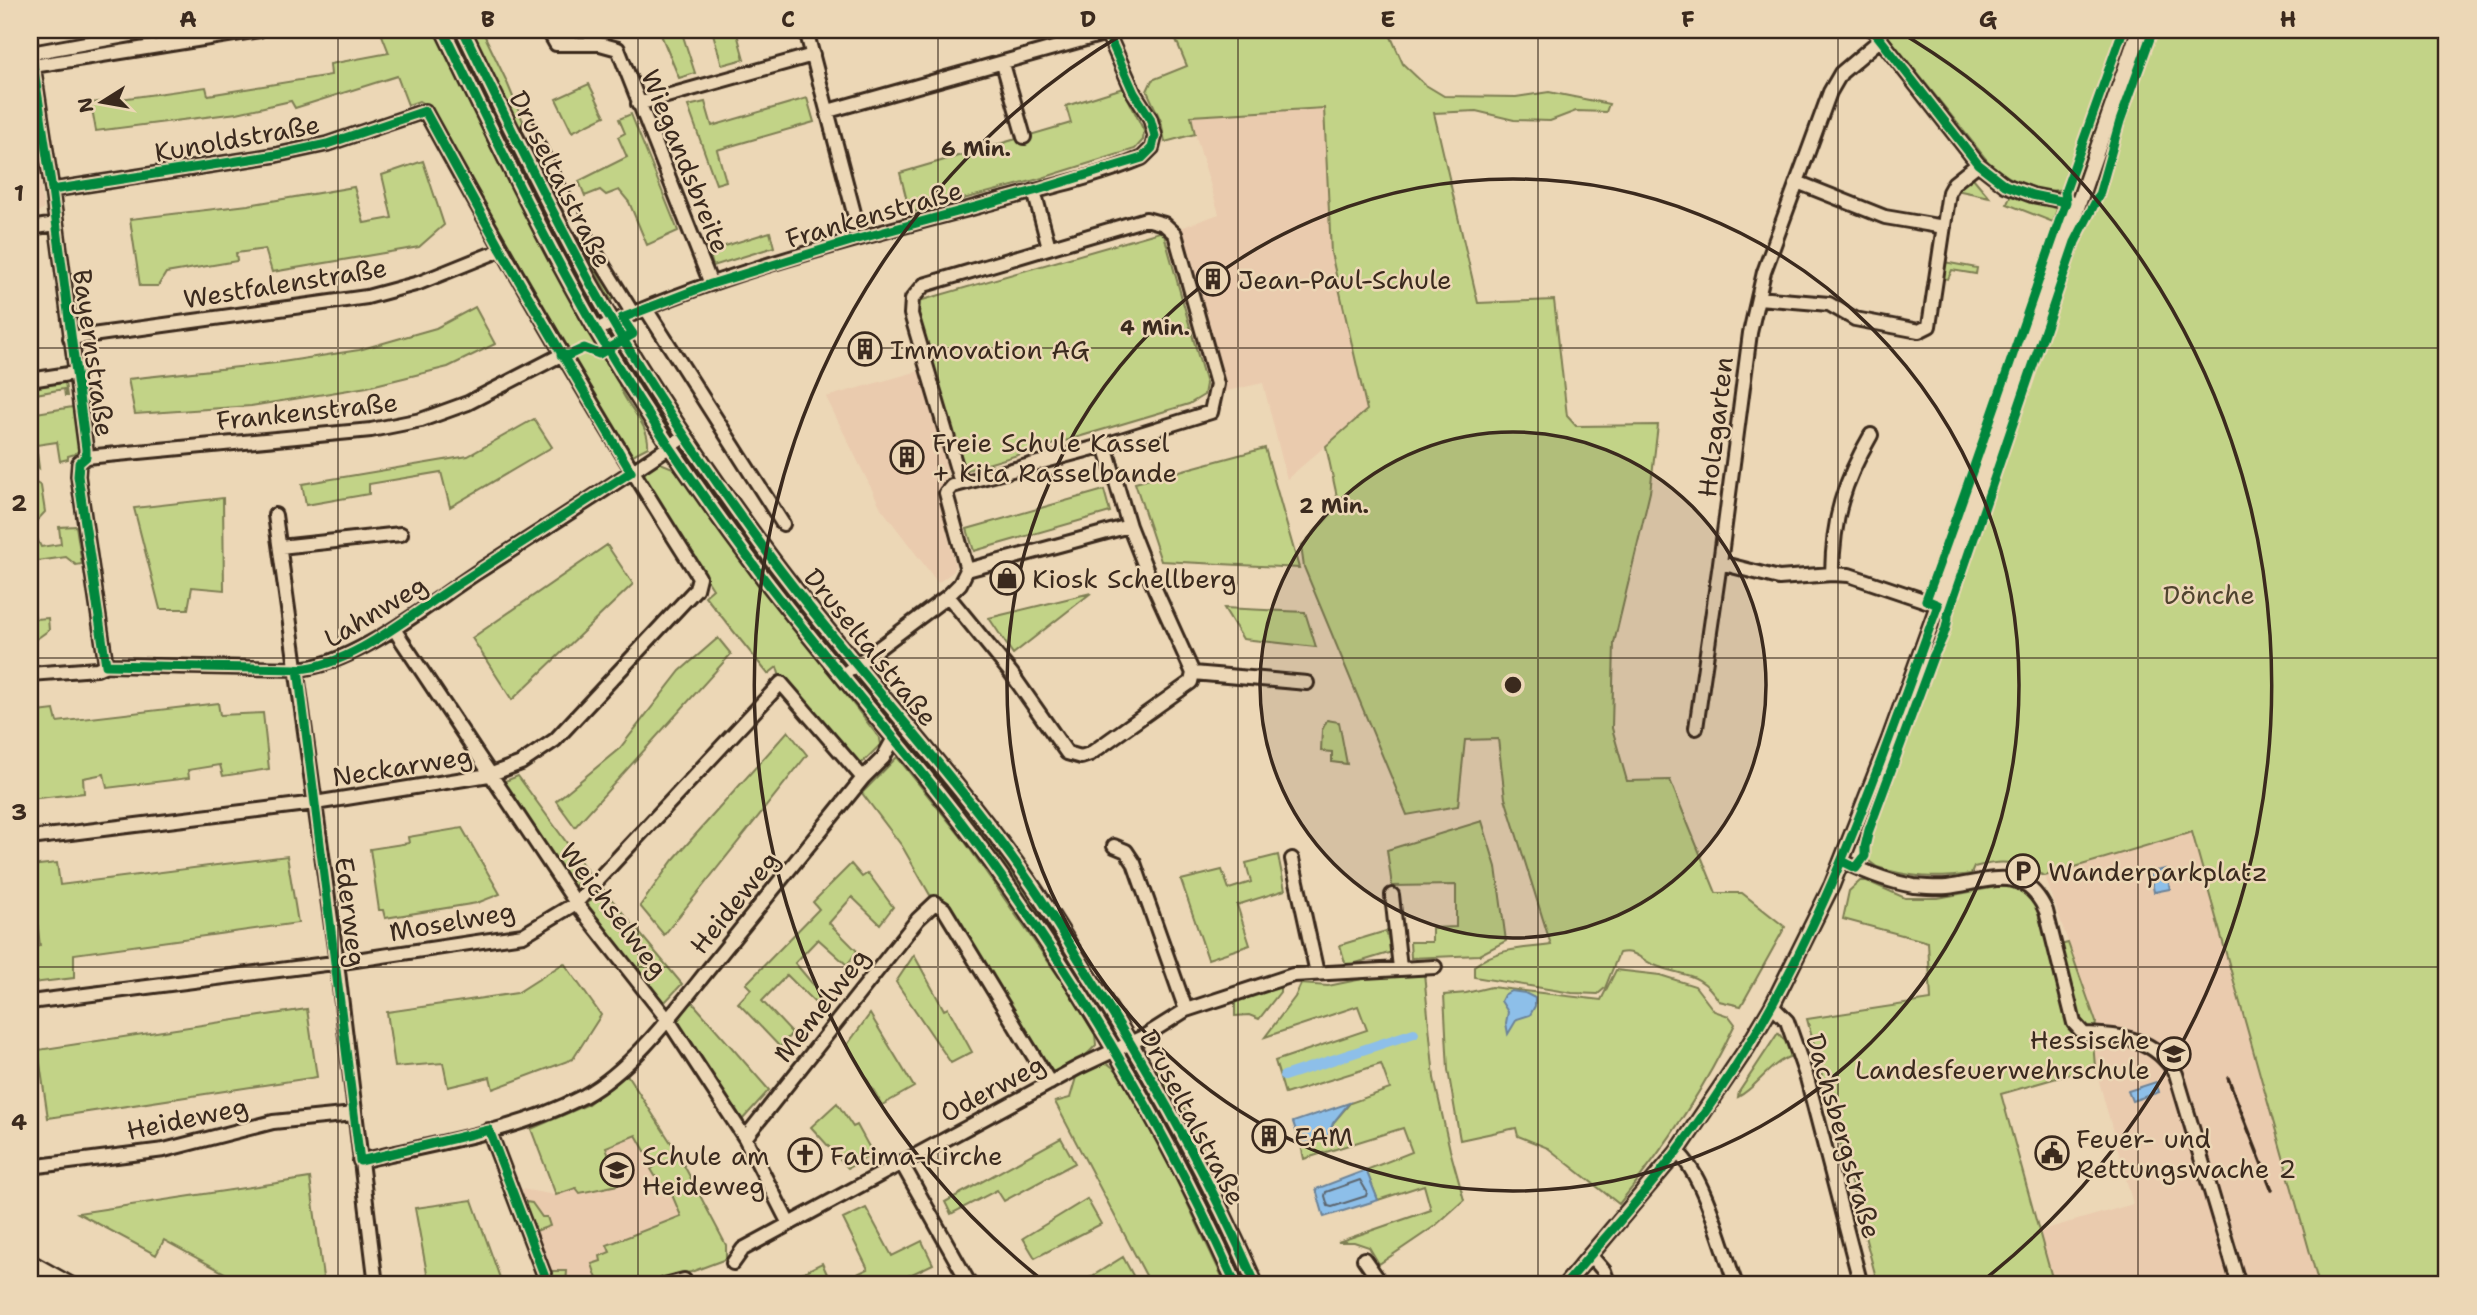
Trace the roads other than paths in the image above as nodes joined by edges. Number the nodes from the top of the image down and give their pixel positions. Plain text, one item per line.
1 (158, 30) edge
2 (259, 30) edge
3 (443, 30) edge
4 (463, 30) edge
5 (548, 30) edge
6 (806, 30) edge
7 (2138, 30) edge
8 (1107, 31) edge
9 (1877, 34) edge
10 (30, 44) edge
11 (813, 55) junction
12 (32, 59) edge
13 (1003, 64) junction
14 (638, 104) junction
15 (828, 111) junction
16 (529, 128) dead end
17 (1024, 137) dead end
18 (1978, 164) junction
19 (1797, 182) junction
20 (52, 190) junction
21 (1034, 191) junction
22 (2078, 204) junction
23 (854, 213) dead end
24 (56, 224) junction
25 (1944, 227) junction
26 (30, 228) edge
27 (1049, 247) junction
28 (501, 250) junction
29 (711, 284) junction
30 (1758, 298) junction
31 (646, 309) junction
32 (633, 314) junction
33 (614, 322) junction
34 (596, 330) junction
35 (70, 338) junction
36 (561, 355) junction
37 (75, 373) junction
38 (30, 380) edge
39 (1871, 435) dead end
40 (685, 436) junction
41 (1105, 445) junction
42 (670, 447) junction
43 (86, 457) junction
44 (631, 472) junction
45 (961, 483) junction
46 (275, 515) dead end
47 (783, 523) dead end
48 (1129, 526) junction
49 (401, 534) dead end
50 (280, 547) junction
51 (1720, 563) junction
52 (967, 570) junction
53 (1832, 574) junction
54 (948, 596) junction
55 (1938, 605) junction
56 (394, 629) junction
57 (858, 664) junction
58 (106, 665) junction
59 (298, 669) junction
60 (1193, 673) junction
61 (30, 674) edge
62 (843, 675) junction
63 (1307, 683) dead end
64 (1696, 728) dead end
65 (894, 738) junction
66 (489, 775) junction
67 (863, 778) junction
68 (315, 803) junction
69 (30, 838) edge
70 (1114, 846) dead end
71 (1292, 859) dead end
72 (1842, 861) junction
73 (1392, 895) dead end
74 (576, 903) junction
75 (337, 962) junction
76 (1435, 967) dead end
77 (1400, 968) junction
78 (1317, 973) junction
79 (30, 1002) edge
80 (1772, 1006) junction
81 (1186, 1010) junction
82 (668, 1020) junction
83 (1131, 1042) junction
84 (1115, 1050) junction
85 (1050, 1083) junction
86 (354, 1114) junction
87 (489, 1130) junction
88 (745, 1138) junction
89 (1676, 1152) junction
90 (360, 1161) junction
91 (901, 1162) junction
92 (30, 1167) edge
93 (789, 1224) junction
94 (1590, 1255) junction
95 (1364, 1259) dead end
96 (30, 1262) edge
97 (733, 1262) dead end
98 (30, 1269) edge
99 (684, 1280) dead end
100 (38, 1285) edge
101 (71, 1285) edge
102 (376, 1285) edge
103 (548, 1285) edge
104 (665, 1285) edge
105 (970, 1285) edge
106 (1236, 1285) edge
107 (1256, 1285) edge
108 (1382, 1285) edge
109 (1565, 1285) edge
110 (1609, 1285) edge
111 (1736, 1285) edge
112 (1861, 1285) edge
113 (2239, 1285) edge

1 - 12 street
2 - 12 street
3 - 34 main road, Druseltalstraße
4 - 33 main road, Druseltalstraße
5 - 14 street, Wiegandsbreite
6 - 11 street
7 - 22 main road
8 - 13 street
8 - 21 street, Frankenstraße
9 - 18 street
9 - 19 street, Holzgarten
10 - 12 street, Bayernstraße
11 - 14 street
11 - 15 street
12 - 20 street, Bayernstraße
13 - 15 street
13 - 17 street
14 - 29 street, Wiegandsbreite
15 - 23 street
16 - 32 street, Druseltalstraße
18 - 22 street
18 - 25 street
19 - 25 street
19 - 30 street, Holzgarten
20 - 24 street, Bayernstraße
20 - 28 street, Kunoldstraße
21 - 27 street
21 - 29 street, Frankenstraße
22 - 55 main road
24 - 26 street
24 - 35 street, Bayernstraße
25 - 30 street
27 - 41 street
27 - 45 street
28 - 35 street, Westfalenstraße
28 - 36 street
29 - 31 street, Frankenstraße
30 - 51 street, Holzgarten
31 - 32 street, Frankenstraße
31 - 47 street
32 - 33 street, Frankenstraße
33 - 34 street, Frankenstraße
33 - 40 main road, Druseltalstraße
34 - 42 main road, Druseltalstraße
35 - 37 street, Bayernstraße
36 - 43 street, Frankenstraße
36 - 44 street
37 - 38 street
37 - 43 street, Bayernstraße
39 - 53 street
40 - 42 street, Lahnweg
40 - 57 main road, Druseltalstraße
41 - 45 street
41 - 48 street
42 - 44 street, Lahnweg
42 - 62 main road, Druseltalstraße
43 - 58 street, Bayernstraße
44 - 56 street, Lahnweg
44 - 66 street, Neckarweg
45 - 52 street
46 - 50 street, Ederweg
48 - 52 street
48 - 60 street
49 - 50 street
50 - 59 street, Ederweg
51 - 53 street
51 - 64 street, Holzgarten
52 - 54 street
53 - 55 street
54 - 57 street
54 - 60 street
55 - 72 main road
56 - 59 street, Lahnweg
56 - 66 street, Weichselweg
57 - 62 street
57 - 83 main road, Druseltalstraße
58 - 59 street, Lahnweg
58 - 61 street, Lahnweg
59 - 68 street, Ederweg
60 - 63 street
62 - 65 main road, Druseltalstraße
65 - 67 street, Heideweg
65 - 84 main road, Druseltalstraße
66 - 68 street, Neckarweg
66 - 74 street, Weichselweg
67 - 74 street, Moselweg
67 - 82 street, Heideweg
68 - 69 street, Neckarweg
68 - 75 street, Ederweg
70 - 81 street
71 - 78 street
72 - 80 main road
72 - 113 street
73 - 77 street
74 - 75 street, Moselweg
74 - 82 street, Weichselweg
75 - 79 street, Moselweg
75 - 86 street, Ederweg
76 - 77 street, Oderweg
77 - 78 street, Oderweg
78 - 81 street, Oderweg
80 - 89 main road
80 - 112 street, Dachsbergstraße
81 - 83 street, Oderweg
82 - 87 street, Heideweg
82 - 88 street, Weichselweg
83 - 84 street, Oderweg
83 - 107 main road, Druseltalstraße
84 - 85 street, Oderweg
84 - 106 main road, Druseltalstraße
85 - 88 street, Memelweg
85 - 91 street, Oderweg
86 - 90 street, Ederweg
86 - 92 street, Heideweg
87 - 90 street, Heideweg
87 - 103 street
88 - 93 street, Weichselweg
89 - 94 main road
89 - 111 street
90 - 102 street, Ederweg
91 - 93 street, Oderweg
91 - 105 street
93 - 97 street, Oderweg
94 - 109 main road
94 - 110 street
95 - 108 street
96 - 101 main road
98 - 100 street
99 - 104 street

